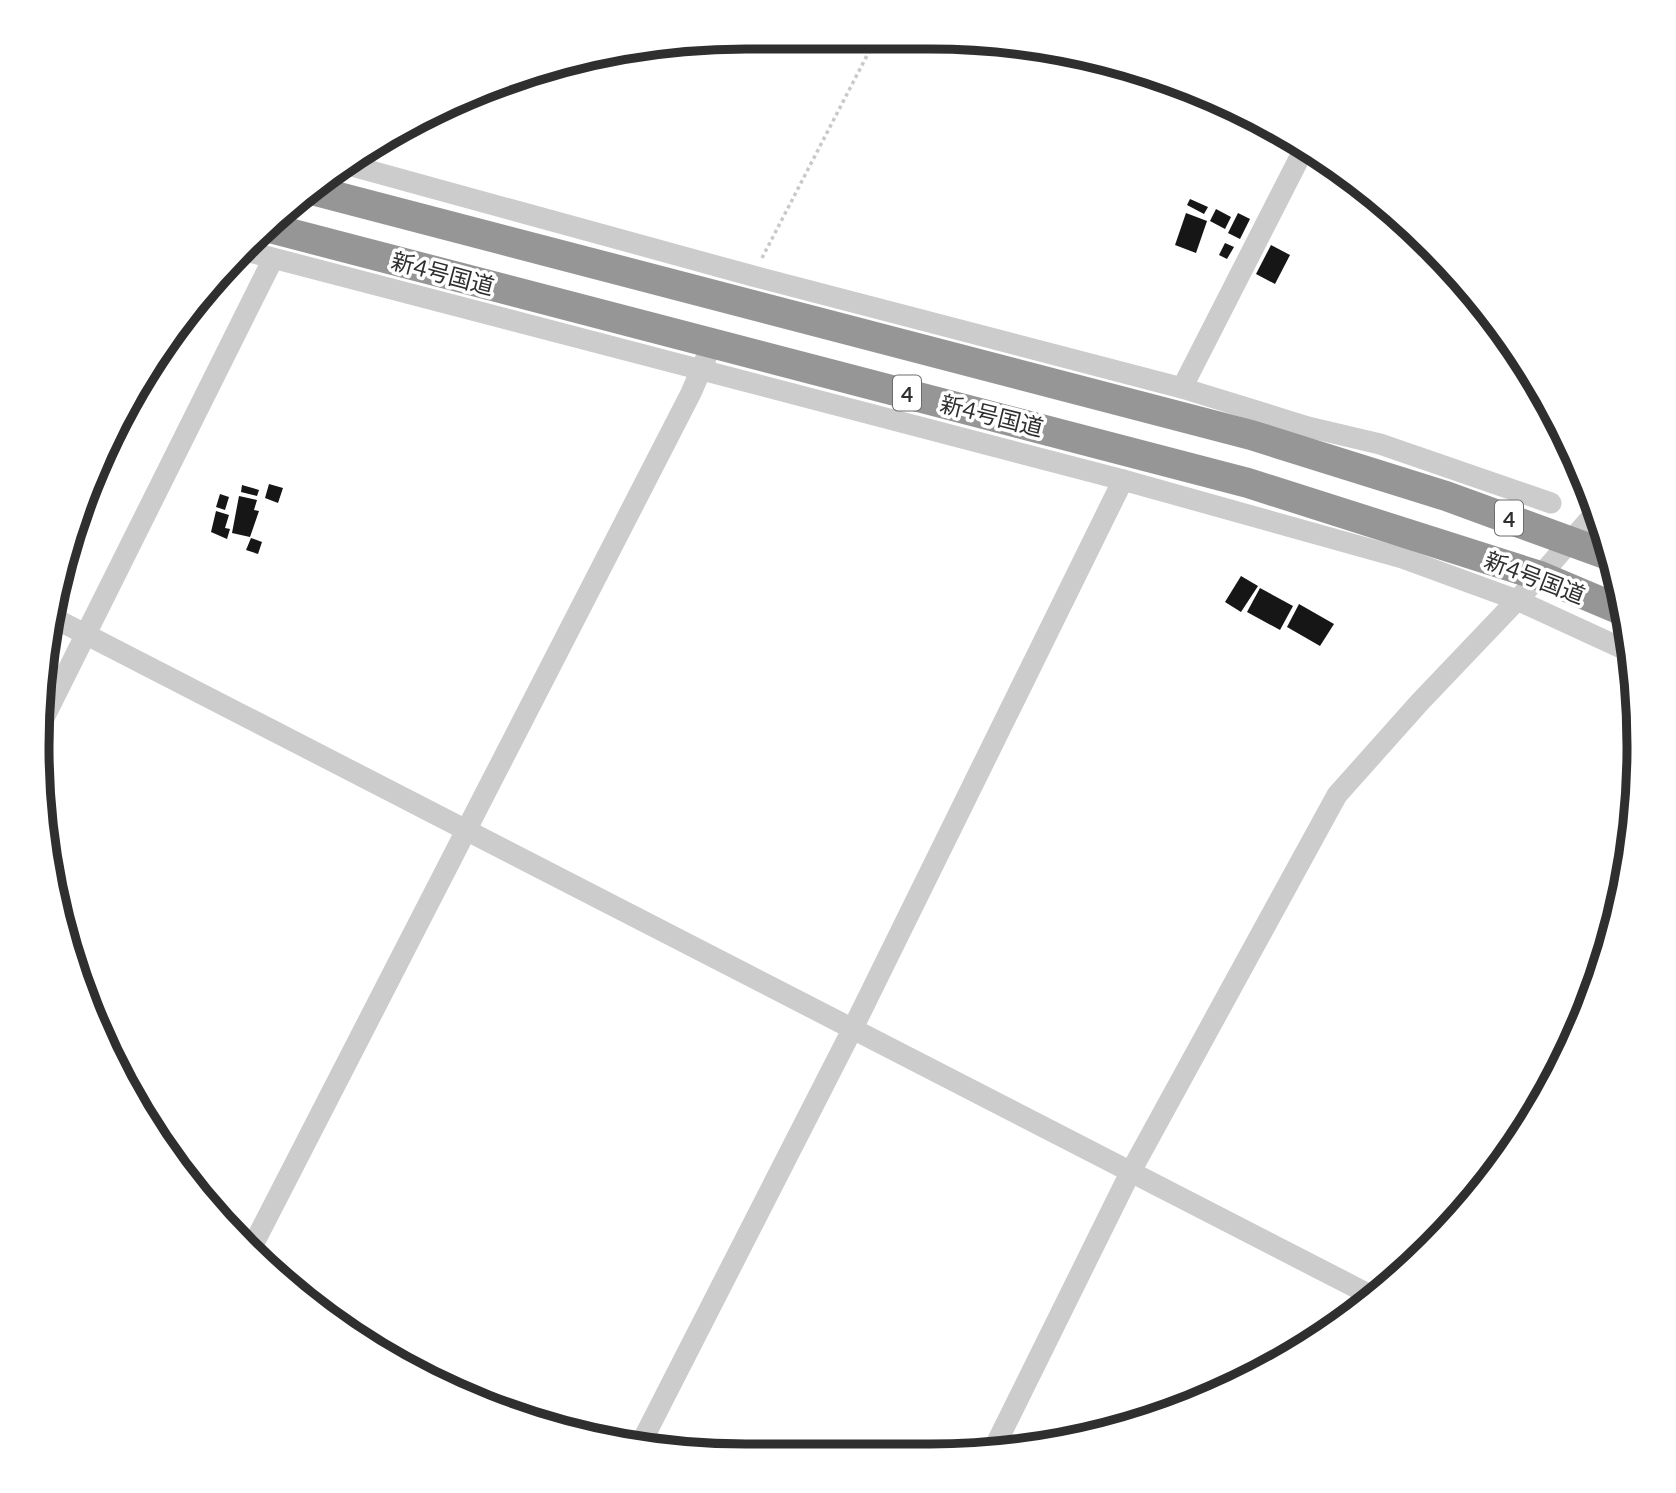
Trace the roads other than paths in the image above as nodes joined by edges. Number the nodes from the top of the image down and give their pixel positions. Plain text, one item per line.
1 (1300, 156) edge
2 (358, 168) edge
3 (322, 193) edge
4 (278, 230) edge
5 (253, 253) edge
6 (273, 259) junction
7 (706, 356) junction
8 (1182, 388) junction
9 (1305, 439) junction
10 (1123, 480) junction
11 (1551, 503) dead end
12 (1589, 520) edge
13 (1571, 541) junction
14 (1412, 547) junction
15 (1599, 552) edge
16 (1540, 576) junction
17 (1517, 600) junction
18 (1613, 607) edge
19 (60, 621) edge
20 (86, 635) junction
21 (1620, 647) edge
22 (50, 706) edge
23 (467, 831) junction
24 (852, 1030) junction
25 (1130, 1173) junction
26 (255, 1242) edge
27 (1364, 1292) edge
28 (644, 1436) edge
29 (998, 1441) edge

1 - 8 street
2 - 8 street
3 - 9 highway, 新4号国道 / 4
4 - 7 highway, 新4号国道 / 4
5 - 6 street
6 - 7 street
6 - 20 street
7 - 10 street
7 - 14 highway, 新4号国道 / 4
7 - 23 street
8 - 9 street
9 - 11 street
9 - 13 highway, 新4号国道 / 4
10 - 14 street
10 - 24 street
12 - 13 street
13 - 15 highway, 新4号国道 / 4
13 - 16 street
14 - 16 highway, 新4号国道 / 4
14 - 17 street
16 - 17 street
16 - 18 highway, 新4号国道 / 4
17 - 21 street
17 - 25 street
19 - 20 street
20 - 22 street
20 - 23 street
23 - 24 street
23 - 26 street
24 - 25 street
24 - 28 street
25 - 27 street
25 - 29 street

